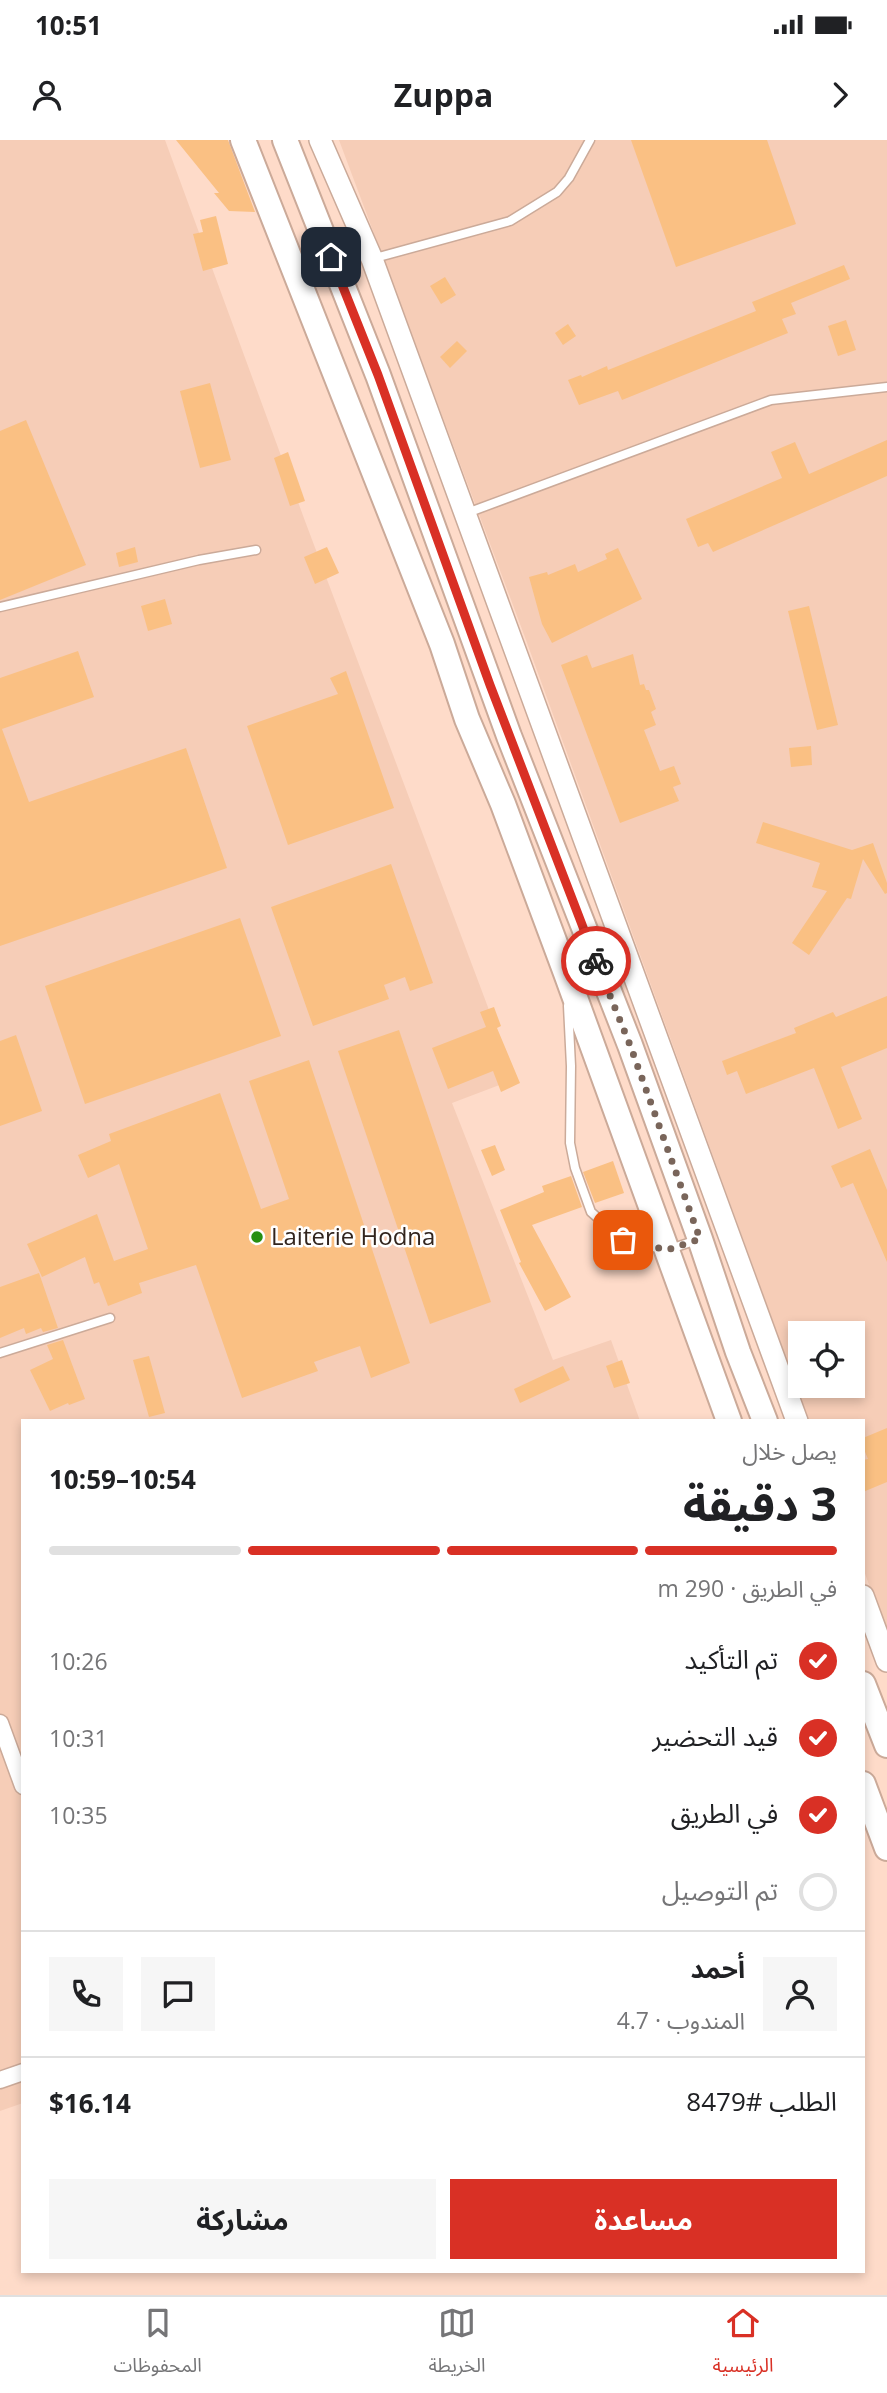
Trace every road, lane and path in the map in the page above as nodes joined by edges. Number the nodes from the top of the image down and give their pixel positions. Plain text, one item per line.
1 (243, 140) edge
2 (285, 140) edge
3 (320, 140) edge
4 (590, 140) edge
5 (372, 259) junction
6 (887, 387) edge
7 (464, 514) junction
8 (256, 550) dead end
9 (0, 607) edge
10 (582, 968) junction
11 (700, 1239) junction
12 (667, 1250) junction
13 (110, 1318) dead end
14 (0, 1353) edge
15 (728, 1419) edge
16 (764, 1419) edge
17 (796, 1419) edge
18 (865, 1601) edge
19 (887, 1661) edge
20 (865, 1689) edge
21 (0, 1723) edge
22 (887, 1745) edge
23 (21, 1781) edge
24 (865, 1789) edge
25 (887, 1848) edge
26 (21, 2073) edge
27 (0, 2080) edge

1 - 10 highway
2 - 10 highway
3 - 5 main road
4 - 5 lane
5 - 7 main road
6 - 7 lane
7 - 17 main road
8 - 9 lane
10 - 11 highway
10 - 12 highway
10 - 12 lane
11 - 12 lane
11 - 16 highway
12 - 15 highway
13 - 14 lane
18 - 19 main road
20 - 22 highway
21 - 23 street
24 - 25 highway
26 - 27 street

